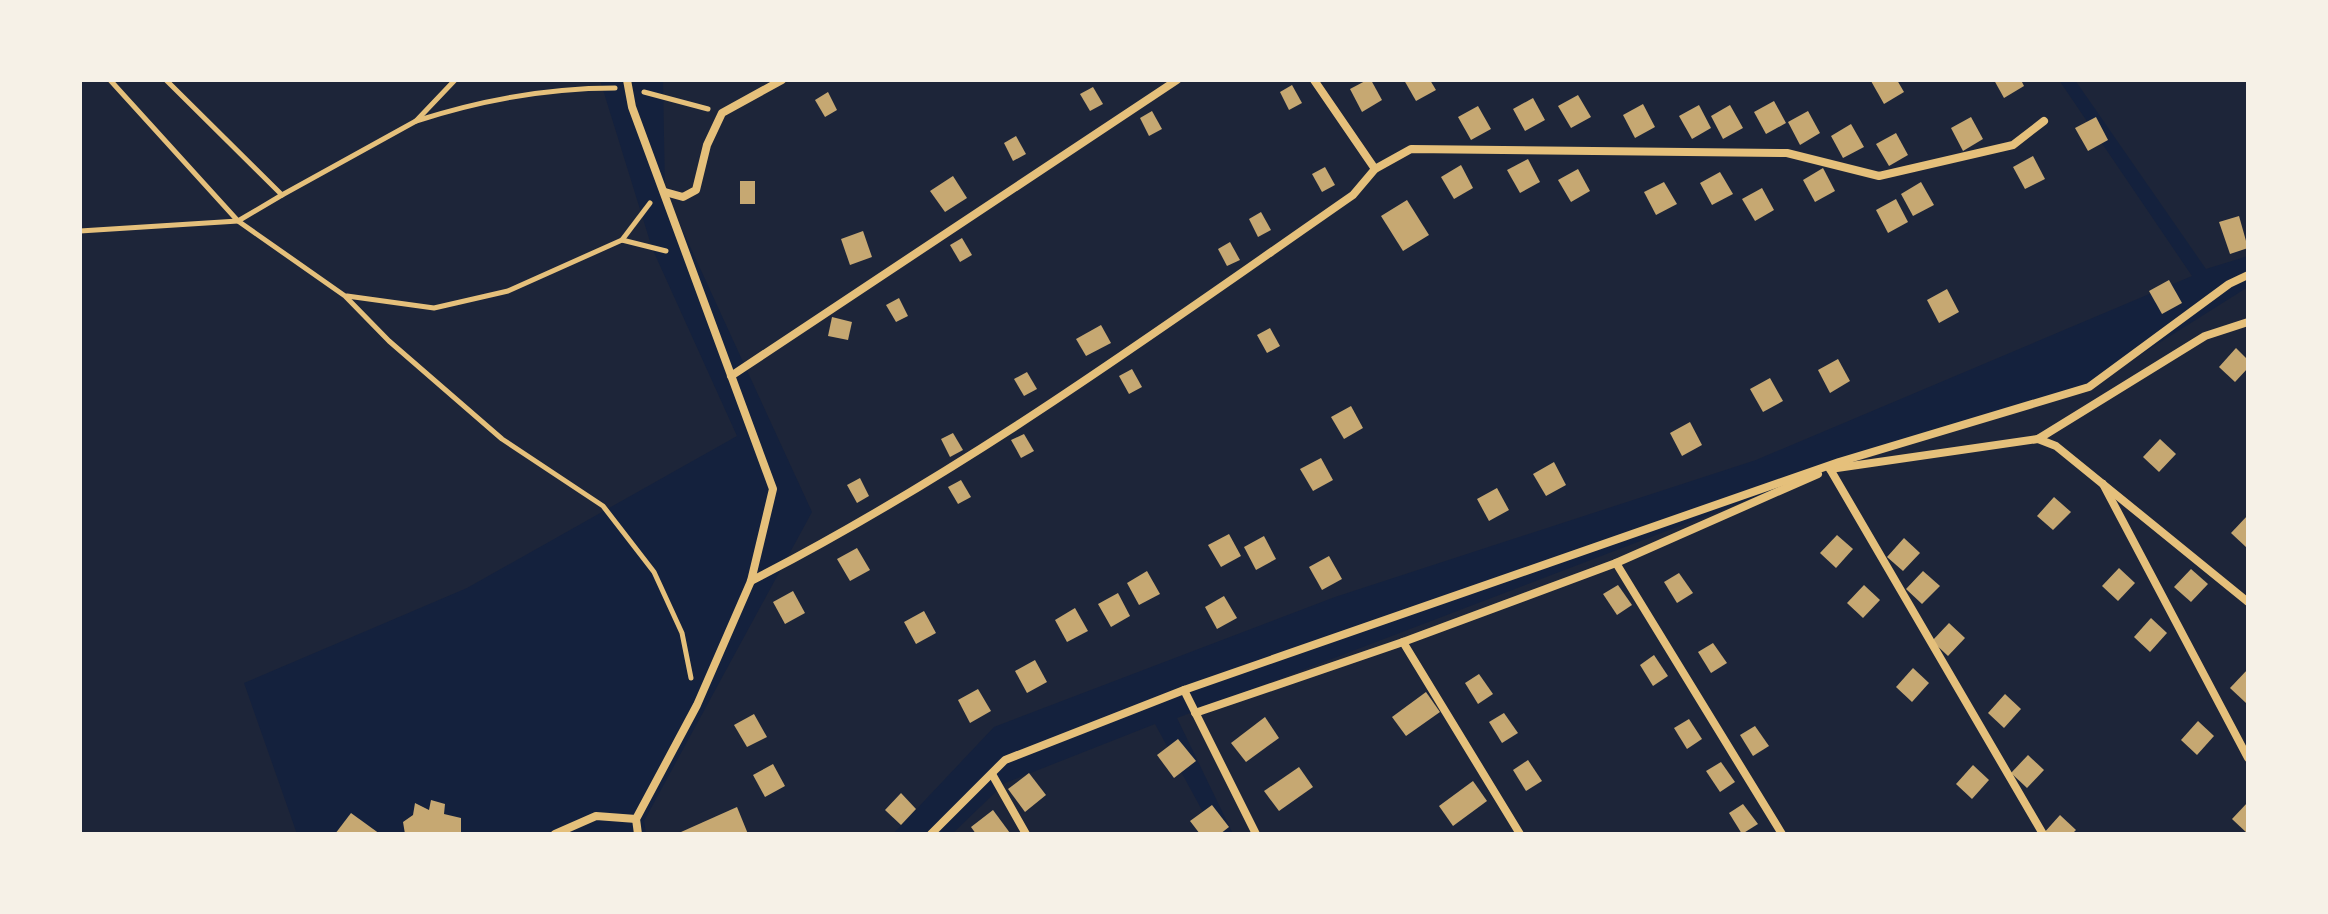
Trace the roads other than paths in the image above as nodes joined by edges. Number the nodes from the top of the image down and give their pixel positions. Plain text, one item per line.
1 (782, 80) edge
2 (1177, 80) edge
3 (1314, 80) edge
4 (628, 84) edge
5 (2044, 121) dead end
6 (1375, 169) junction
7 (665, 192) junction
8 (2248, 275) edge
9 (2248, 322) edge
10 (731, 376) junction
11 (2038, 439) junction
12 (1830, 469) junction
13 (2103, 484) junction
14 (1616, 563) junction
15 (751, 581) junction
16 (2248, 602) edge
17 (1403, 642) junction
18 (1184, 690) junction
19 (1195, 713) junction
20 (2248, 758) edge
21 (992, 774) junction
22 (636, 819) junction
23 (555, 834) edge
24 (638, 834) edge
25 (931, 834) edge
26 (1026, 834) edge
27 (1256, 834) edge
28 (1520, 834) edge
29 (1782, 834) edge
30 (2043, 834) edge

1 - 7 street
2 - 10 street
3 - 6 street
4 - 7 street
5 - 6 street
6 - 15 street
7 - 10 street
8 - 18 street
9 - 11 street
10 - 15 street
11 - 12 street
11 - 13 street
12 - 14 street
12 - 30 street
13 - 16 street
13 - 20 street
14 - 17 street
14 - 29 street
15 - 22 street
17 - 19 street
17 - 28 street
18 - 19 street
18 - 21 street
19 - 27 street
21 - 25 street
21 - 26 street
22 - 23 street
22 - 24 street

